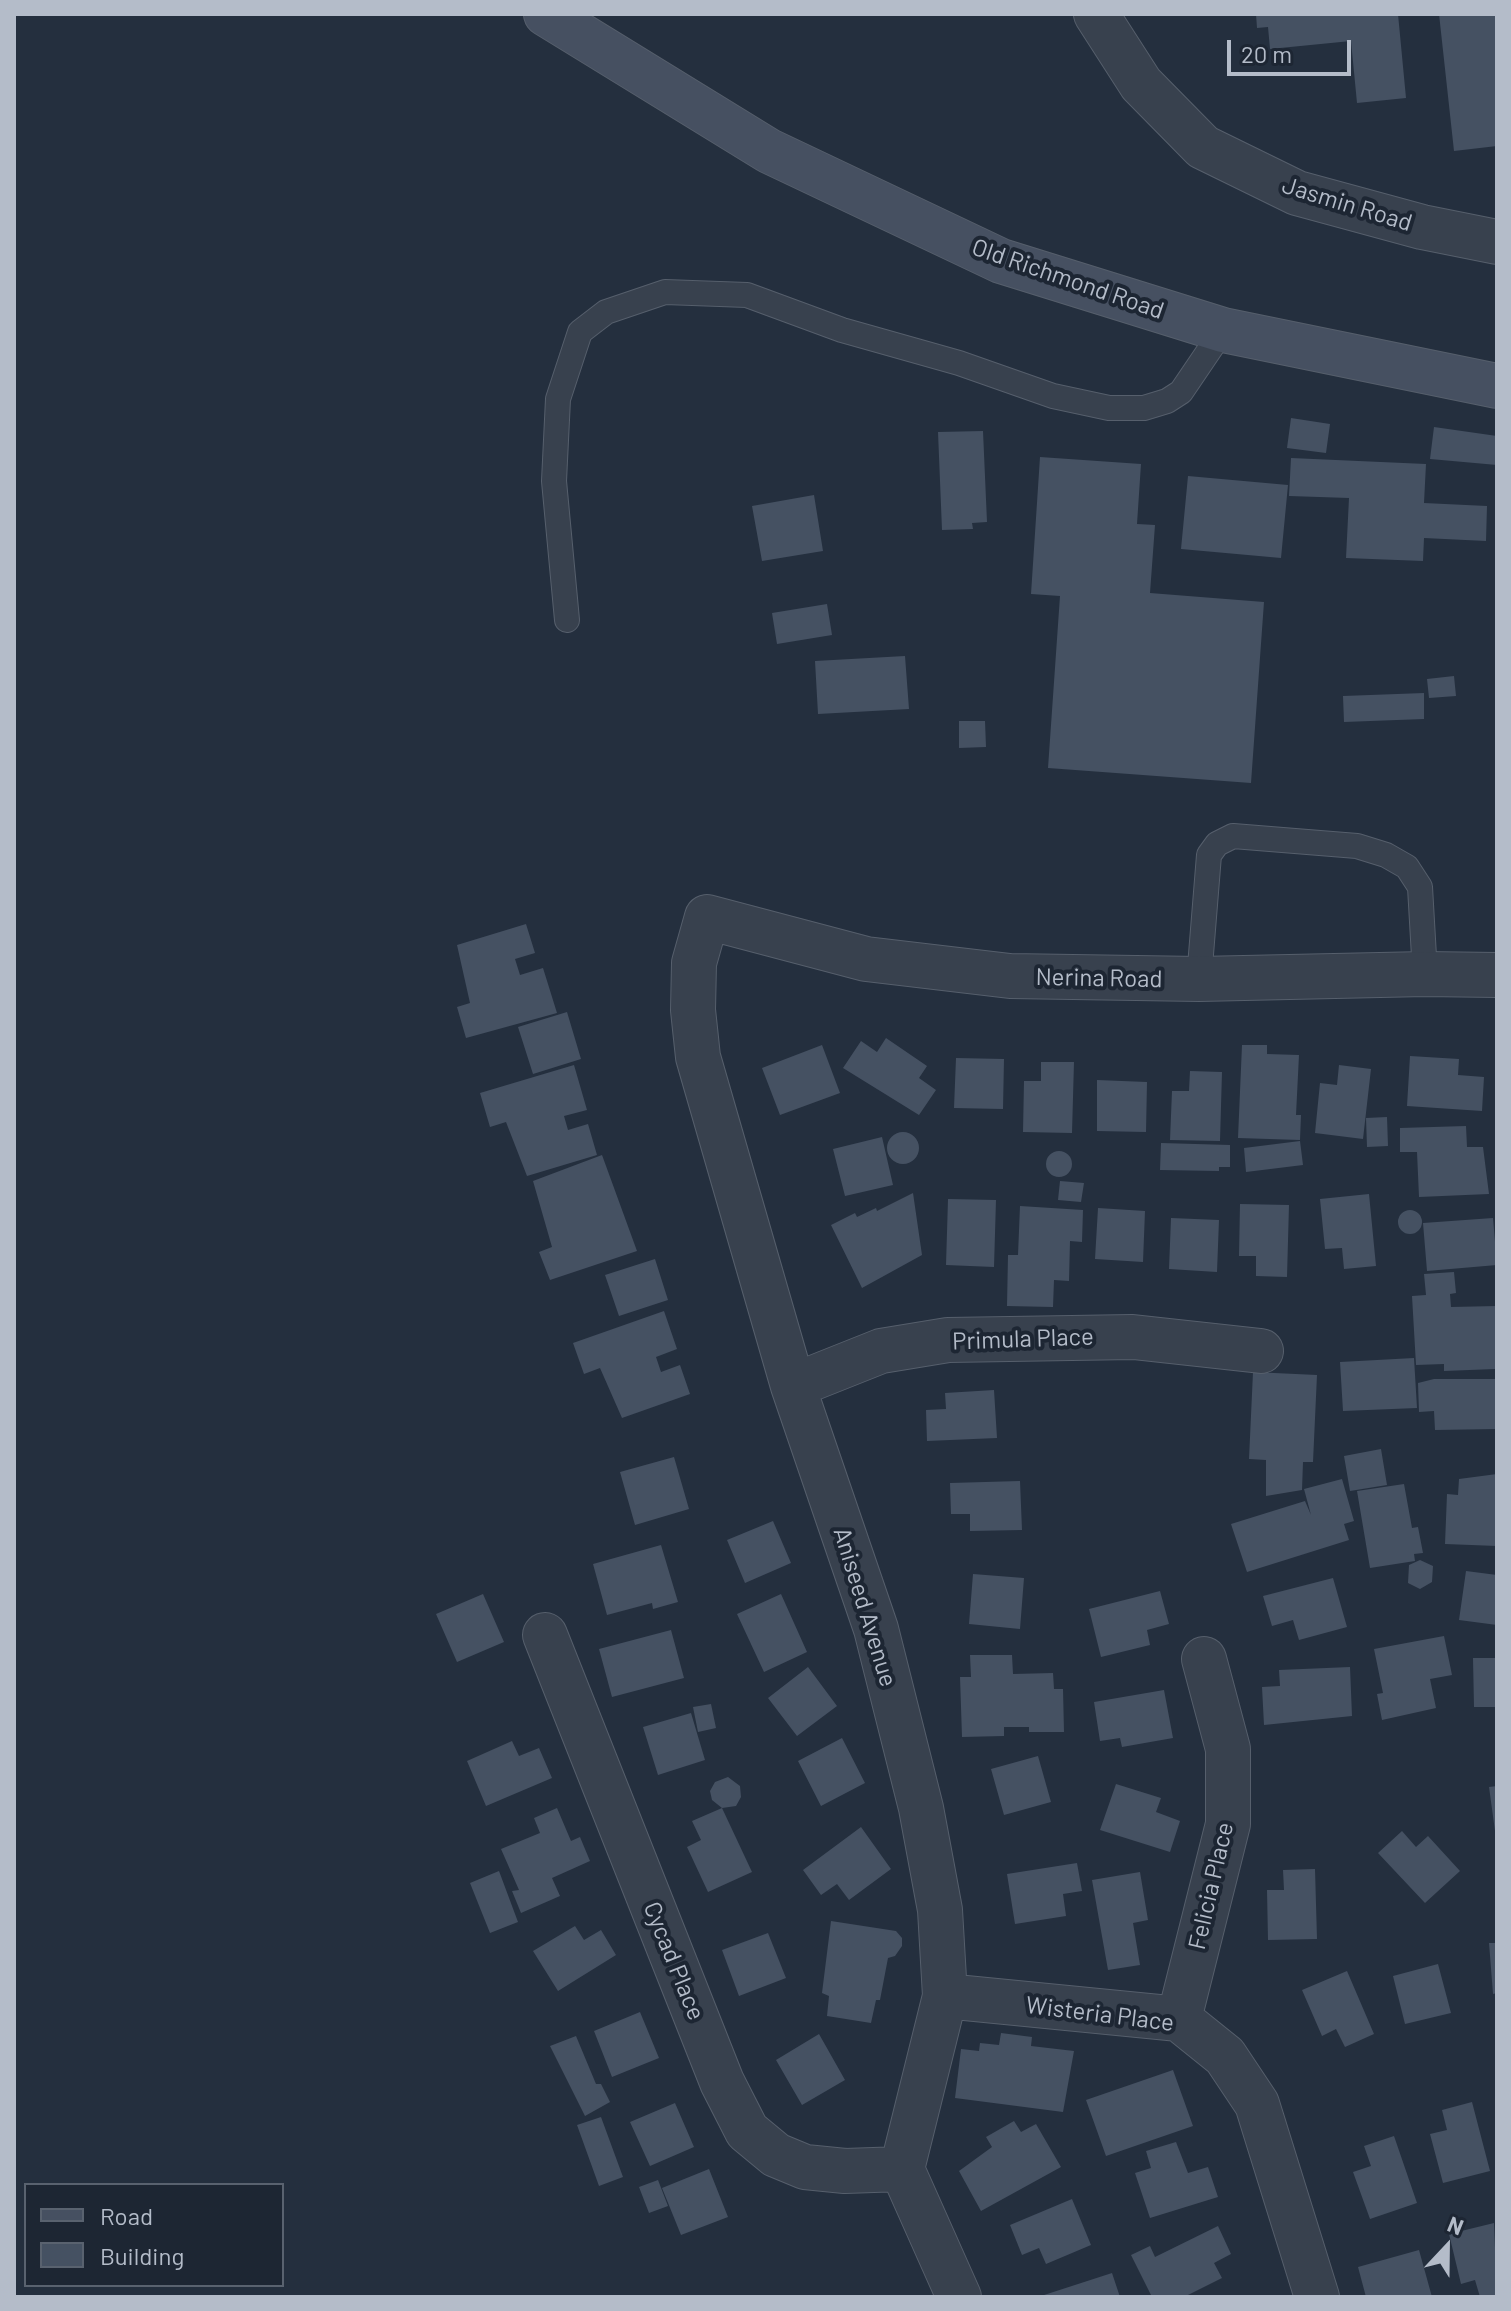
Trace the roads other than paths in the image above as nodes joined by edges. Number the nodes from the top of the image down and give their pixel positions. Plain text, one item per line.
1 (546, 14) edge
2 (1096, 14) edge
3 (1497, 242) edge
4 (1223, 330) junction
5 (1497, 386) edge
6 (567, 620) dead end
7 (707, 917) joint
8 (1425, 974) junction
9 (1497, 975) edge
10 (1199, 979) junction
11 (1261, 1351) dead end
12 (793, 1386) junction
13 (545, 1635) dead end
14 (1204, 1659) dead end
15 (945, 1996) junction
16 (1179, 2019) junction
17 (902, 2169) junction
18 (959, 2297) edge
19 (1317, 2297) edge

1 - 4 street, Old Richmond Road
2 - 3 street, Jasmin Road
4 - 5 street, Old Richmond Road
4 - 6 lane
7 - 10 street, Nerina Road
7 - 12 street, Aniseed Avenue
8 - 9 street, Nerina Road
8 - 10 street, Nerina Road
8 - 10 lane
11 - 12 street, Primula Place
12 - 15 street, Aniseed Avenue
13 - 17 street, Cycad Place
14 - 16 street, Felicia Place
15 - 16 street, Wisteria Place
15 - 17 street, Aniseed Avenue
16 - 19 street, Wisteria Place
17 - 18 street

